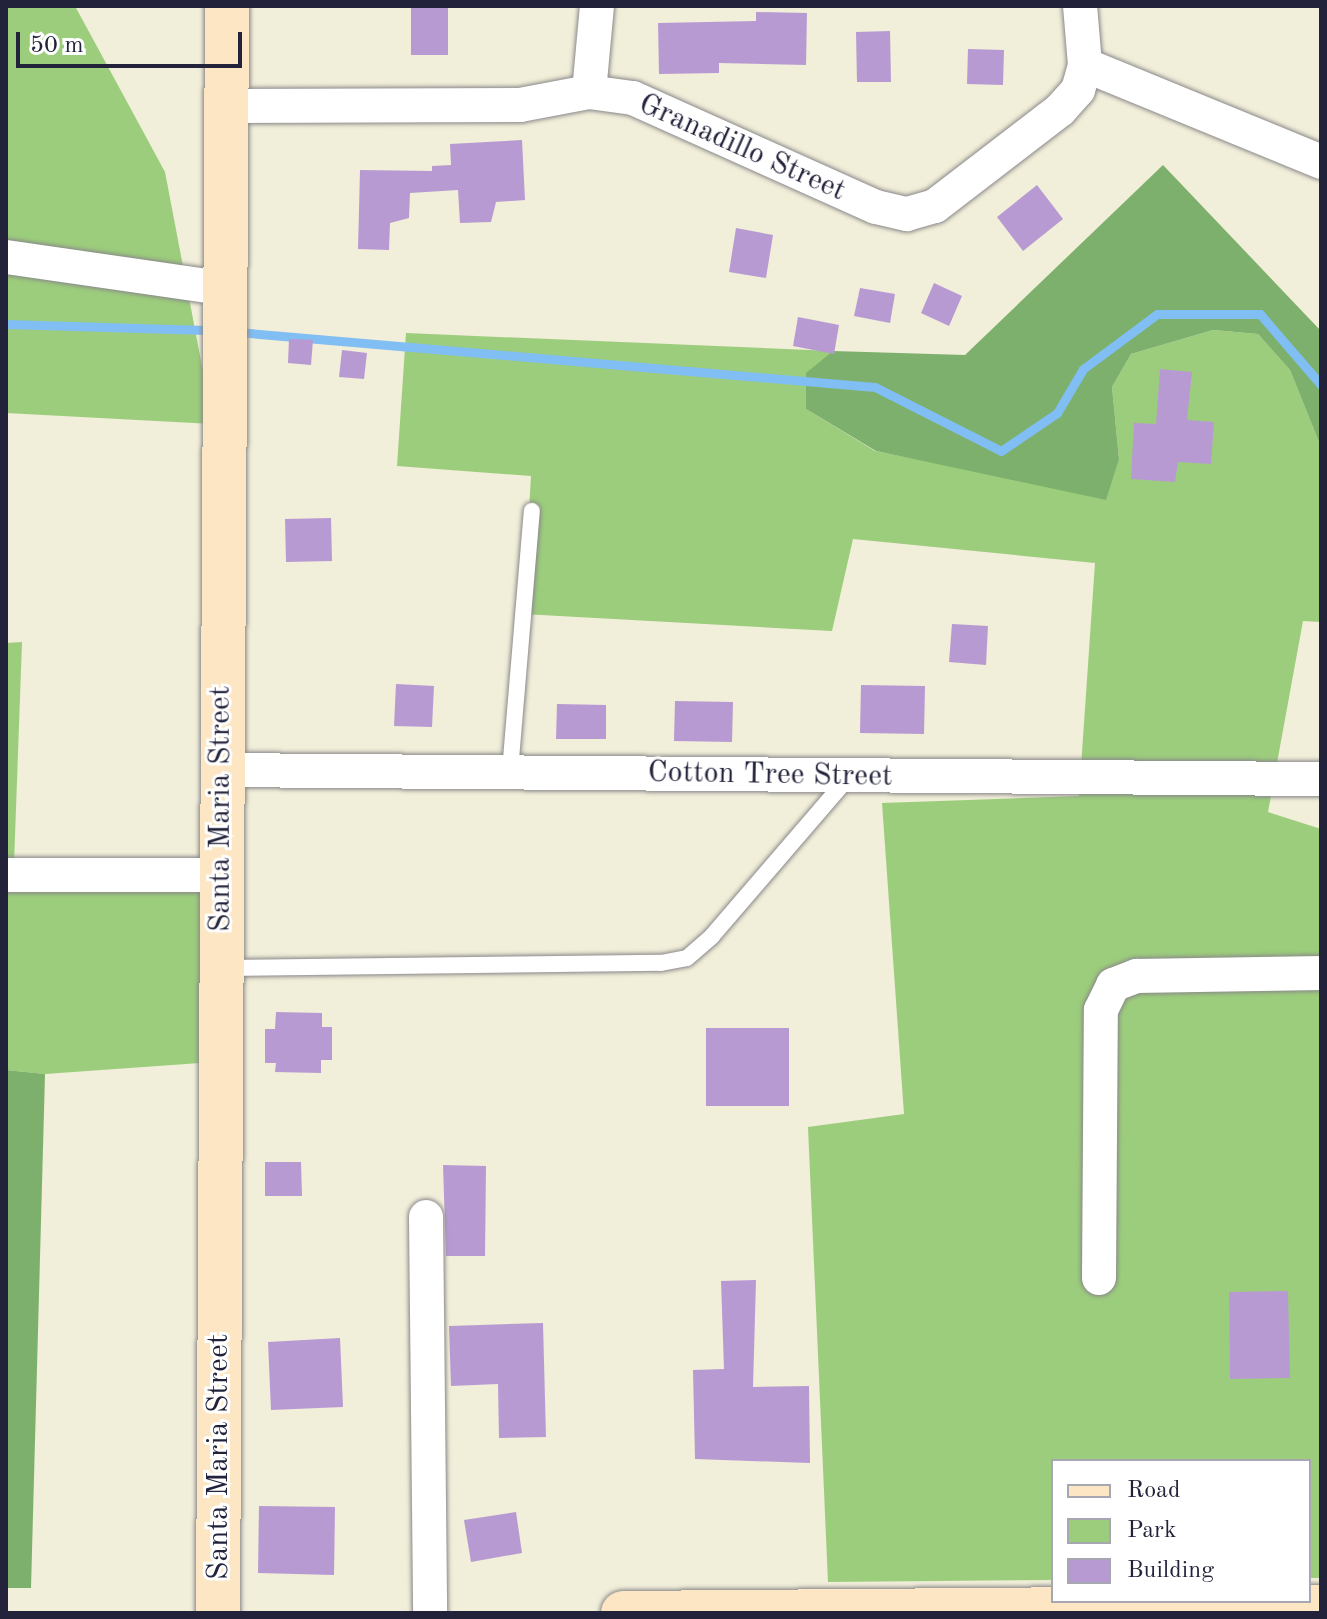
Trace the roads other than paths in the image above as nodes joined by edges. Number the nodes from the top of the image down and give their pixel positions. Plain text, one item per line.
1 (227, 6) edge
2 (597, 6) edge
3 (1080, 6) edge
4 (1085, 65) junction
5 (589, 92) junction
6 (229, 106) junction
7 (1321, 162) edge
8 (6, 257) edge
9 (222, 288) junction
10 (532, 511) dead end
11 (219, 770) junction
12 (510, 771) junction
13 (849, 775) junction
14 (1321, 779) edge
15 (6, 875) edge
16 (219, 875) junction
17 (223, 968) junction
18 (1321, 973) edge
19 (426, 1217) dead end
20 (1099, 1278) dead end
21 (1295, 1609) edge
22 (943, 1611) edge
23 (218, 1613) edge
24 (430, 1613) edge
25 (623, 1613) edge

1 - 6 street, Santa Maria Street
2 - 5 street
3 - 4 street, Granadillo Street
4 - 5 street, Granadillo Street
4 - 7 street
5 - 6 street, Granadillo Street
6 - 9 street, Santa Maria Street
8 - 9 street
9 - 11 street, Santa Maria Street
10 - 12 lane
11 - 12 street, Cotton Tree Street
11 - 16 street, Santa Maria Street
12 - 13 street, Cotton Tree Street
13 - 14 street, Cotton Tree Street
13 - 17 lane
15 - 16 street
16 - 17 street, Santa Maria Street
17 - 23 street, Santa Maria Street
18 - 20 street
19 - 24 street
21 - 22 street
22 - 25 street

